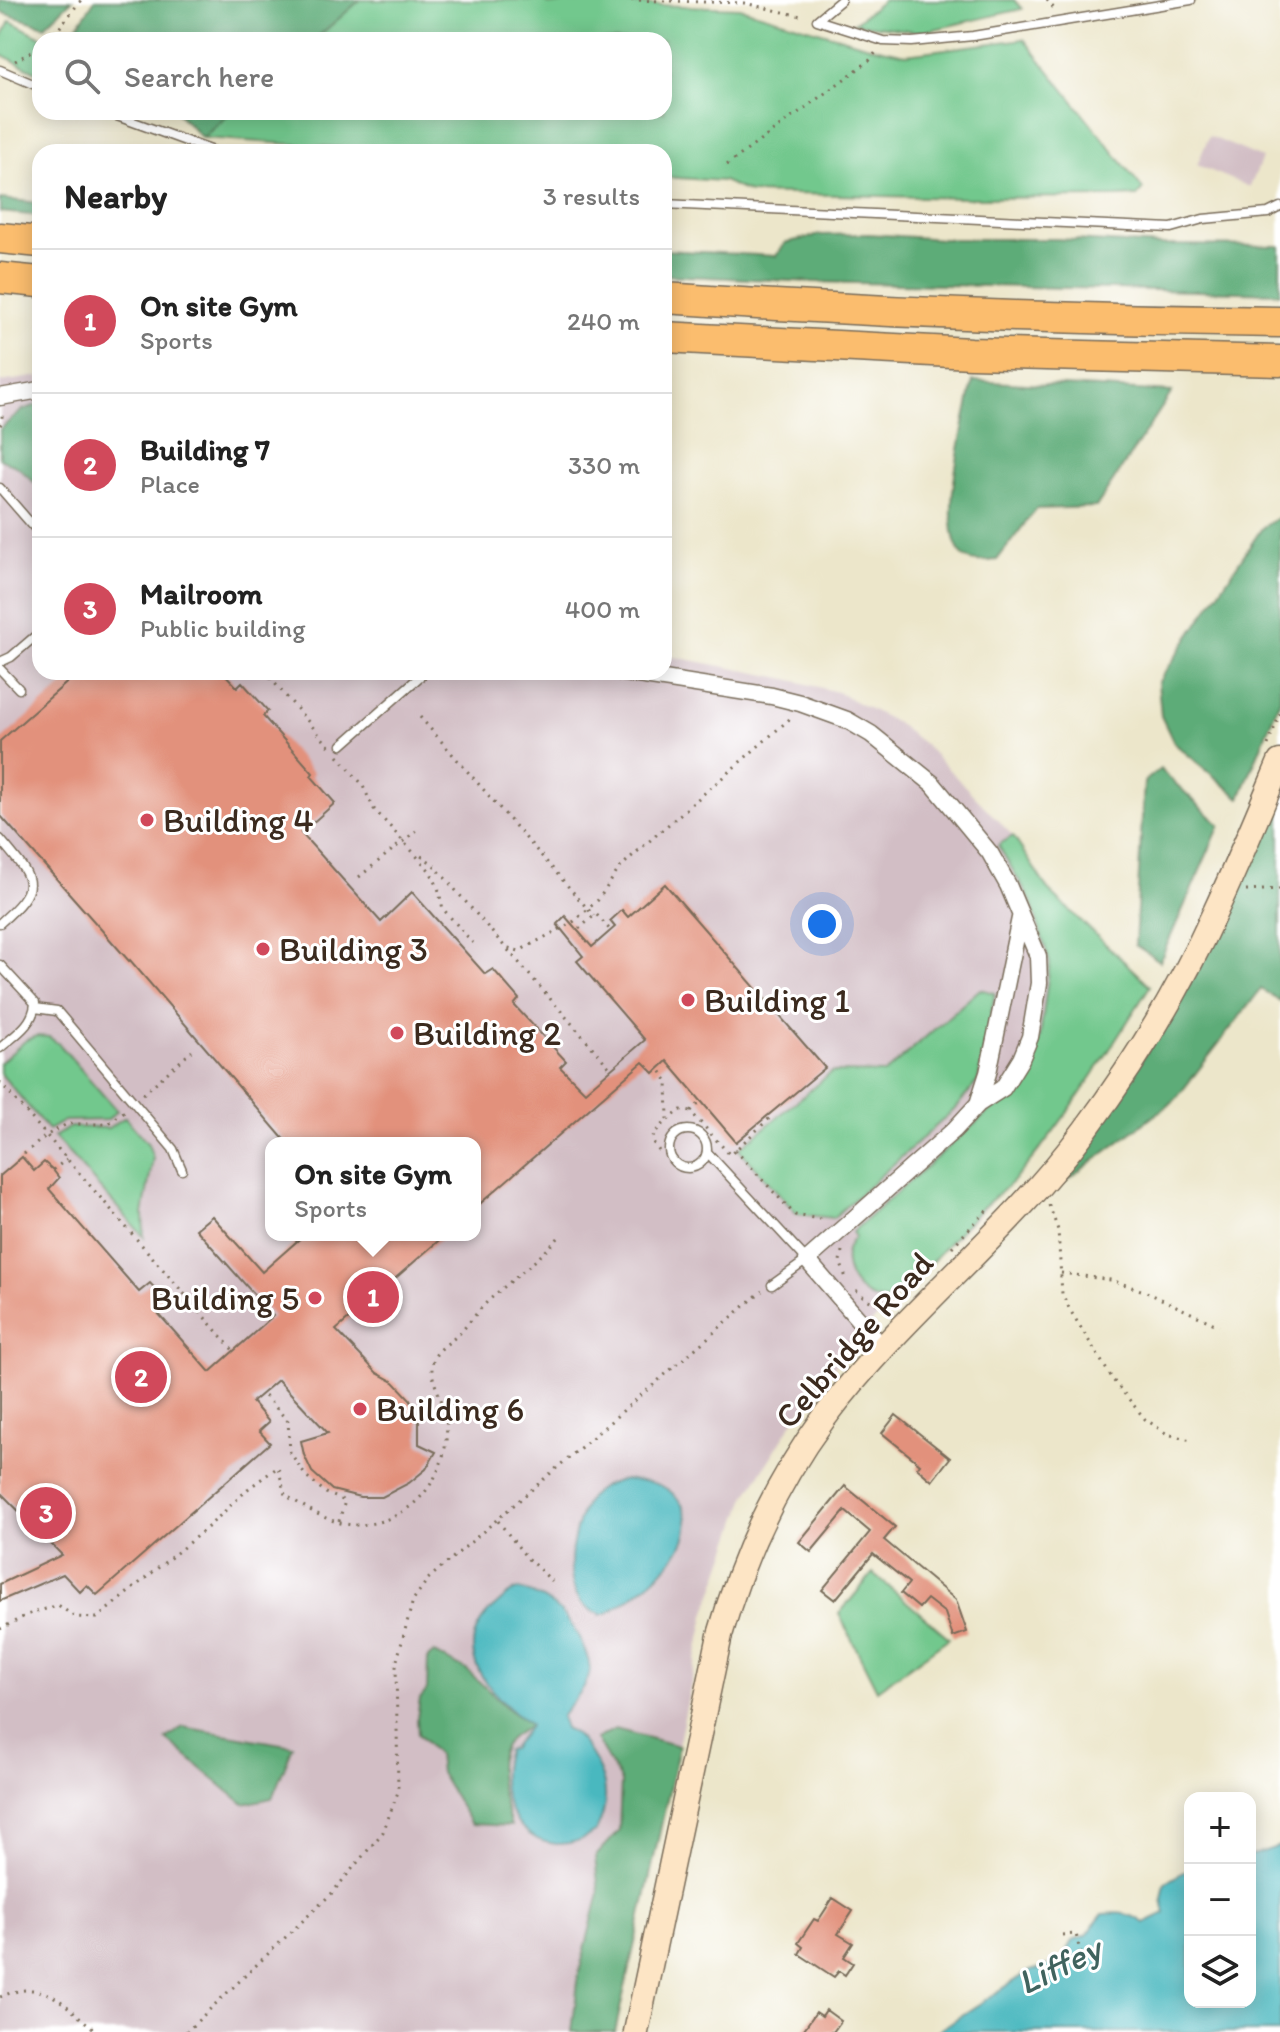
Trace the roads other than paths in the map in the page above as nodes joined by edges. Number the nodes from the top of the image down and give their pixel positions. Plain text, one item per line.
1 (841, 0) edge
2 (1191, 0) edge
3 (0, 70) edge
4 (32, 84) edge
5 (128, 120) edge
6 (194, 144) edge
7 (672, 204) edge
8 (1280, 207) edge
9 (0, 238) edge
10 (32, 241) edge
11 (0, 278) edge
12 (32, 281) edge
13 (672, 299) edge
14 (1280, 322) edge
15 (672, 337) edge
16 (1280, 361) edge
17 (32, 391) edge
18 (0, 397) edge
19 (0, 488) edge
20 (32, 525) edge
21 (32, 639) edge
22 (0, 662) edge
23 (0, 669) edge
24 (416, 680) edge
25 (670, 680) edge
26 (19, 689) dead end
27 (342, 745) dead end
28 (1273, 757) edge
29 (0, 839) edge
30 (1020, 918) junction
31 (0, 923) edge
32 (0, 965) edge
33 (35, 1008) junction
34 (0, 1048) edge
35 (978, 1104) junction
36 (707, 1152) junction
37 (182, 1170) dead end
38 (807, 1260) junction
39 (772, 1285) road end
40 (884, 1349) junction
41 (636, 2032) edge

1 - 2 lane
3 - 4 lane
5 - 6 lane
7 - 8 lane
9 - 10 highway
11 - 12 highway
13 - 14 highway
15 - 16 highway
17 - 18 street
19 - 20 lane
21 - 22 lane
23 - 26 lane
24 - 27 lane
25 - 30 street
28 - 40 main road, Celbridge Road
29 - 31 lane
30 - 35 street
30 - 35 street
32 - 33 lane
33 - 34 lane
33 - 37 lane
35 - 38 street
36 - 36 lane
36 - 38 lane
38 - 39 lane
38 - 40 street
40 - 41 main road, Celbridge Road

